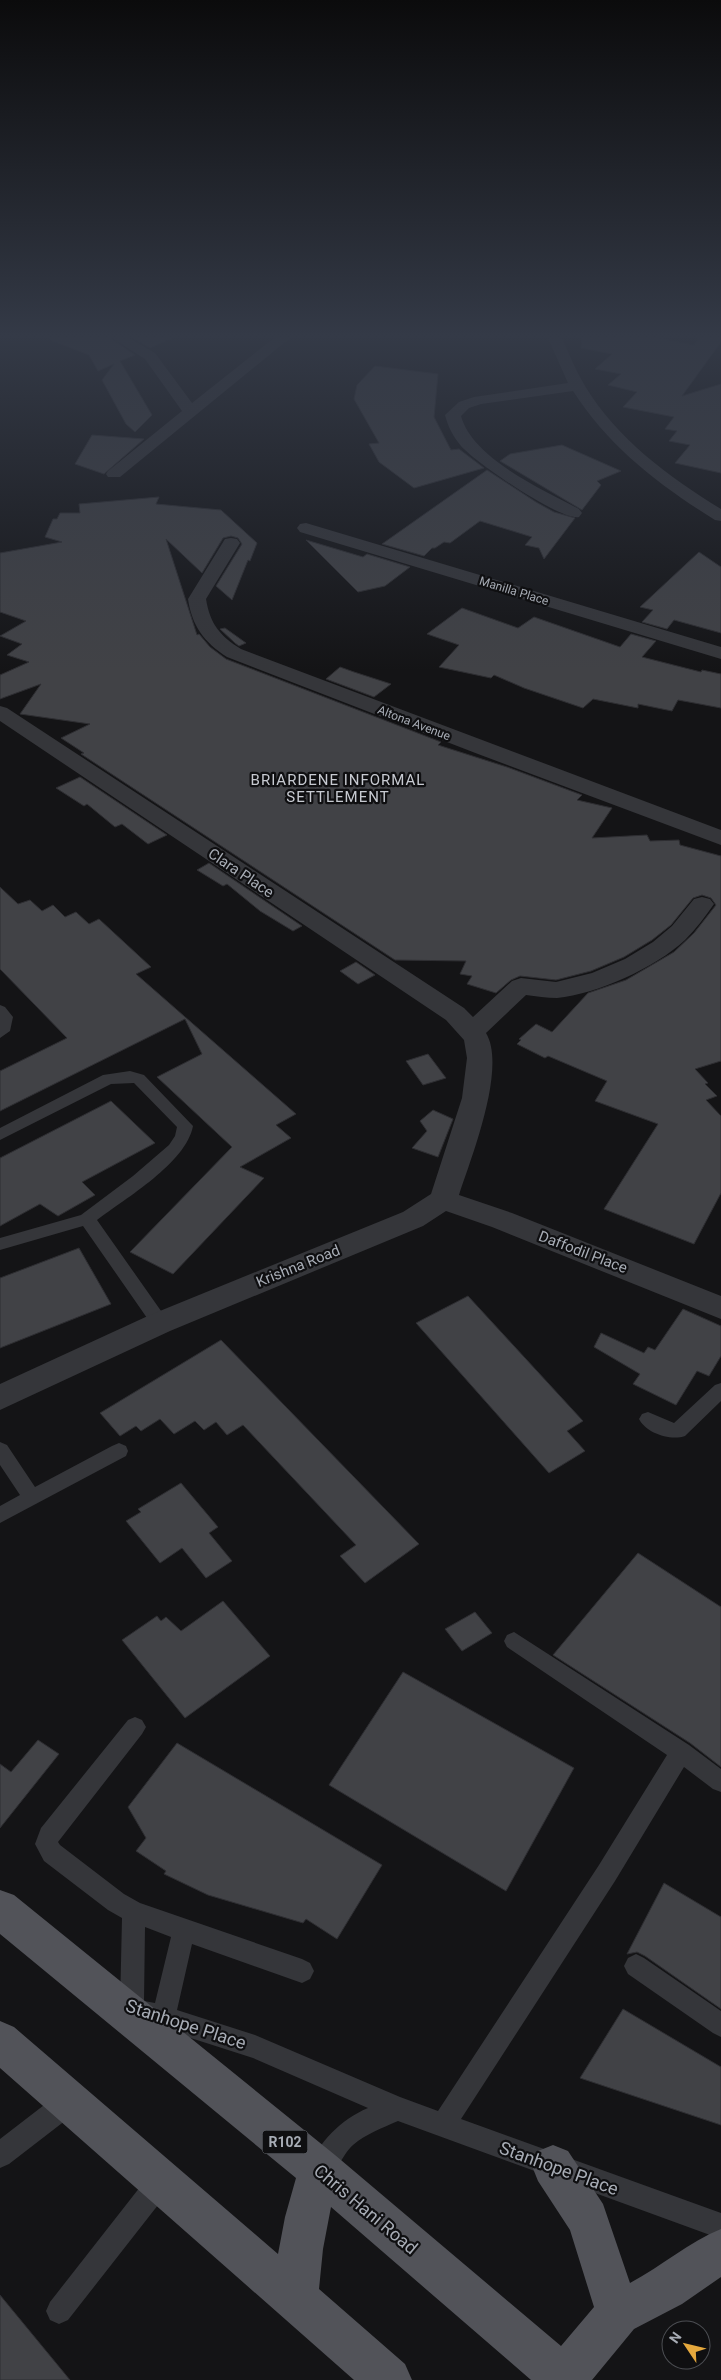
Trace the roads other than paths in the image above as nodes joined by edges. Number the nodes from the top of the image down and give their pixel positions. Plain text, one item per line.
1 (144, 449) edge
2 (473, 449) edge
3 (632, 449) edge
4 (653, 470) junction
5 (114, 474) dead end
6 (634, 474) dead end
7 (573, 513) dead end
8 (721, 516) edge
9 (306, 528) dead end
10 (231, 543) dead end
11 (721, 653) edge
12 (0, 712) edge
13 (721, 838) edge
14 (702, 904) dead end
15 (0, 1010) edge
16 (0, 1033) edge
17 (475, 1035) junction
18 (0, 1135) edge
19 (443, 1200) junction
20 (87, 1218) junction
21 (0, 1244) edge
22 (721, 1308) edge
23 (160, 1323) junction
24 (721, 1390) edge
25 (0, 1398) edge
26 (648, 1418) dead end
27 (0, 1450) edge
28 (120, 1451) dead end
29 (32, 1498) junction
30 (0, 1515) edge
31 (514, 1641) dead end
32 (135, 1727) dead end
33 (681, 1752) junction
34 (721, 1782) edge
35 (0, 1909) edge
36 (134, 1912) junction
37 (184, 1931) junction
38 (636, 1966) dead end
39 (302, 1971) dead end
40 (122, 2003) junction
41 (163, 2017) junction
42 (721, 2025) edge
43 (0, 2041) edge
44 (70, 2101) junction
45 (398, 2109) junction
46 (443, 2126) junction
47 (0, 2155) edge
48 (553, 2166) junction
49 (320, 2170) junction
50 (160, 2182) junction
51 (721, 2226) edge
52 (721, 2251) edge
53 (296, 2297) junction
54 (58, 2311) dead end
55 (618, 2313) junction
56 (564, 2379) edge
57 (389, 2380) edge

1 - 5 street
2 - 7 street
3 - 4 street
4 - 6 street
4 - 8 street
9 - 11 street, Manilla Place
10 - 13 street, Altona Avenue
12 - 17 street, Clara Place
14 - 17 street
15 - 16 lane
17 - 19 street
18 - 20 lane
19 - 22 street, Daffodil Place
19 - 23 street, Krishna Road
20 - 21 lane
20 - 23 lane
23 - 25 street, Krishna Road
24 - 26 lane
27 - 29 lane
28 - 29 lane
29 - 30 lane
31 - 33 lane
32 - 36 lane
33 - 34 lane
33 - 46 lane
35 - 40 main road, Chris Hani Road / R102
36 - 37 lane
36 - 40 lane
37 - 39 lane
37 - 41 lane
38 - 42 lane
40 - 41 lane, Stanhope Place
40 - 49 main road, Chris Hani Road / R102
41 - 45 lane, Stanhope Place
43 - 44 main road
44 - 47 lane
44 - 50 main road
45 - 46 lane, Stanhope Place
45 - 49 lane
46 - 48 lane, Stanhope Place
48 - 51 lane, Stanhope Place
48 - 55 main road
49 - 53 main road
49 - 56 main road, Chris Hani Road / R102
50 - 53 main road
50 - 54 lane
52 - 55 main road
53 - 57 main road
55 - 56 main road

